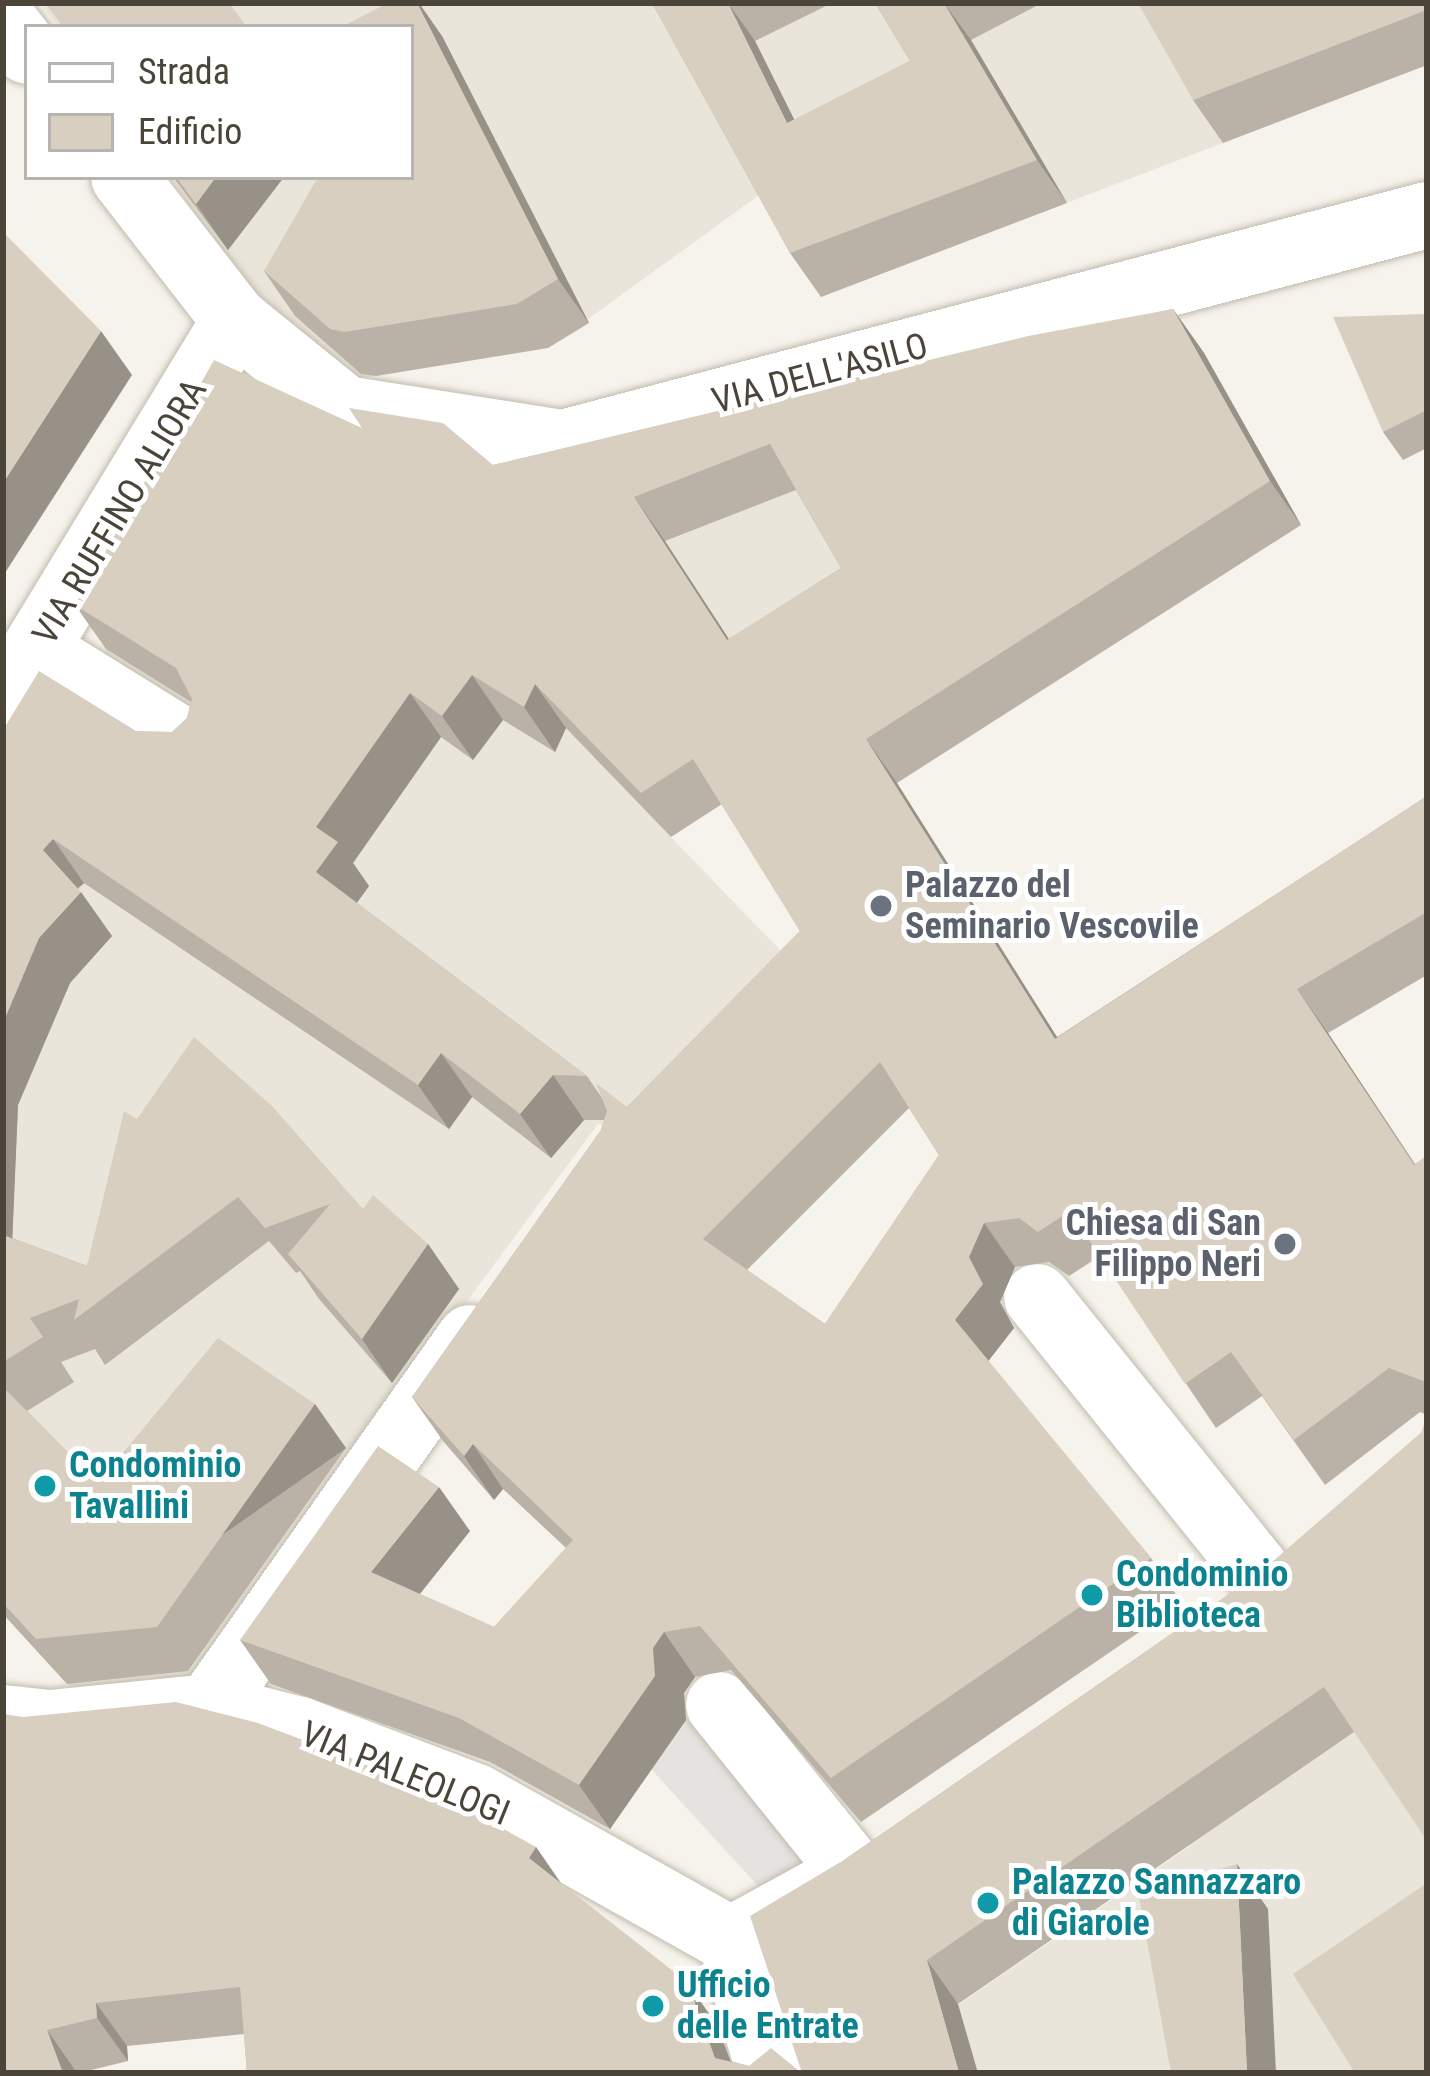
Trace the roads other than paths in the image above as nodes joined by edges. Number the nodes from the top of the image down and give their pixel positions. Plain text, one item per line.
1 (3, 20) edge
2 (24, 47) edge
3 (126, 180) edge
4 (1427, 215) edge
5 (235, 320) junction
6 (20, 676) edge
7 (186, 743) edge
8 (506, 1286) edge
9 (1037, 1297) dead end
10 (1269, 1583) edge
11 (718, 1705) edge
12 (209, 1707) junction
13 (27, 1721) edge
14 (913, 1832) edge
15 (854, 1873) junction
16 (731, 1940) junction
17 (770, 2073) edge

1 - 2 street
3 - 5 street, VIA DELL'ASILO
4 - 5 street, VIA DELL'ASILO
5 - 6 street, VIA RUFFINO ALIORA
6 - 7 street
8 - 12 street
9 - 10 street
11 - 15 street
12 - 13 street, VIA PALEOLOGI
12 - 16 street, VIA PALEOLOGI
14 - 15 street
15 - 16 street
16 - 17 street

